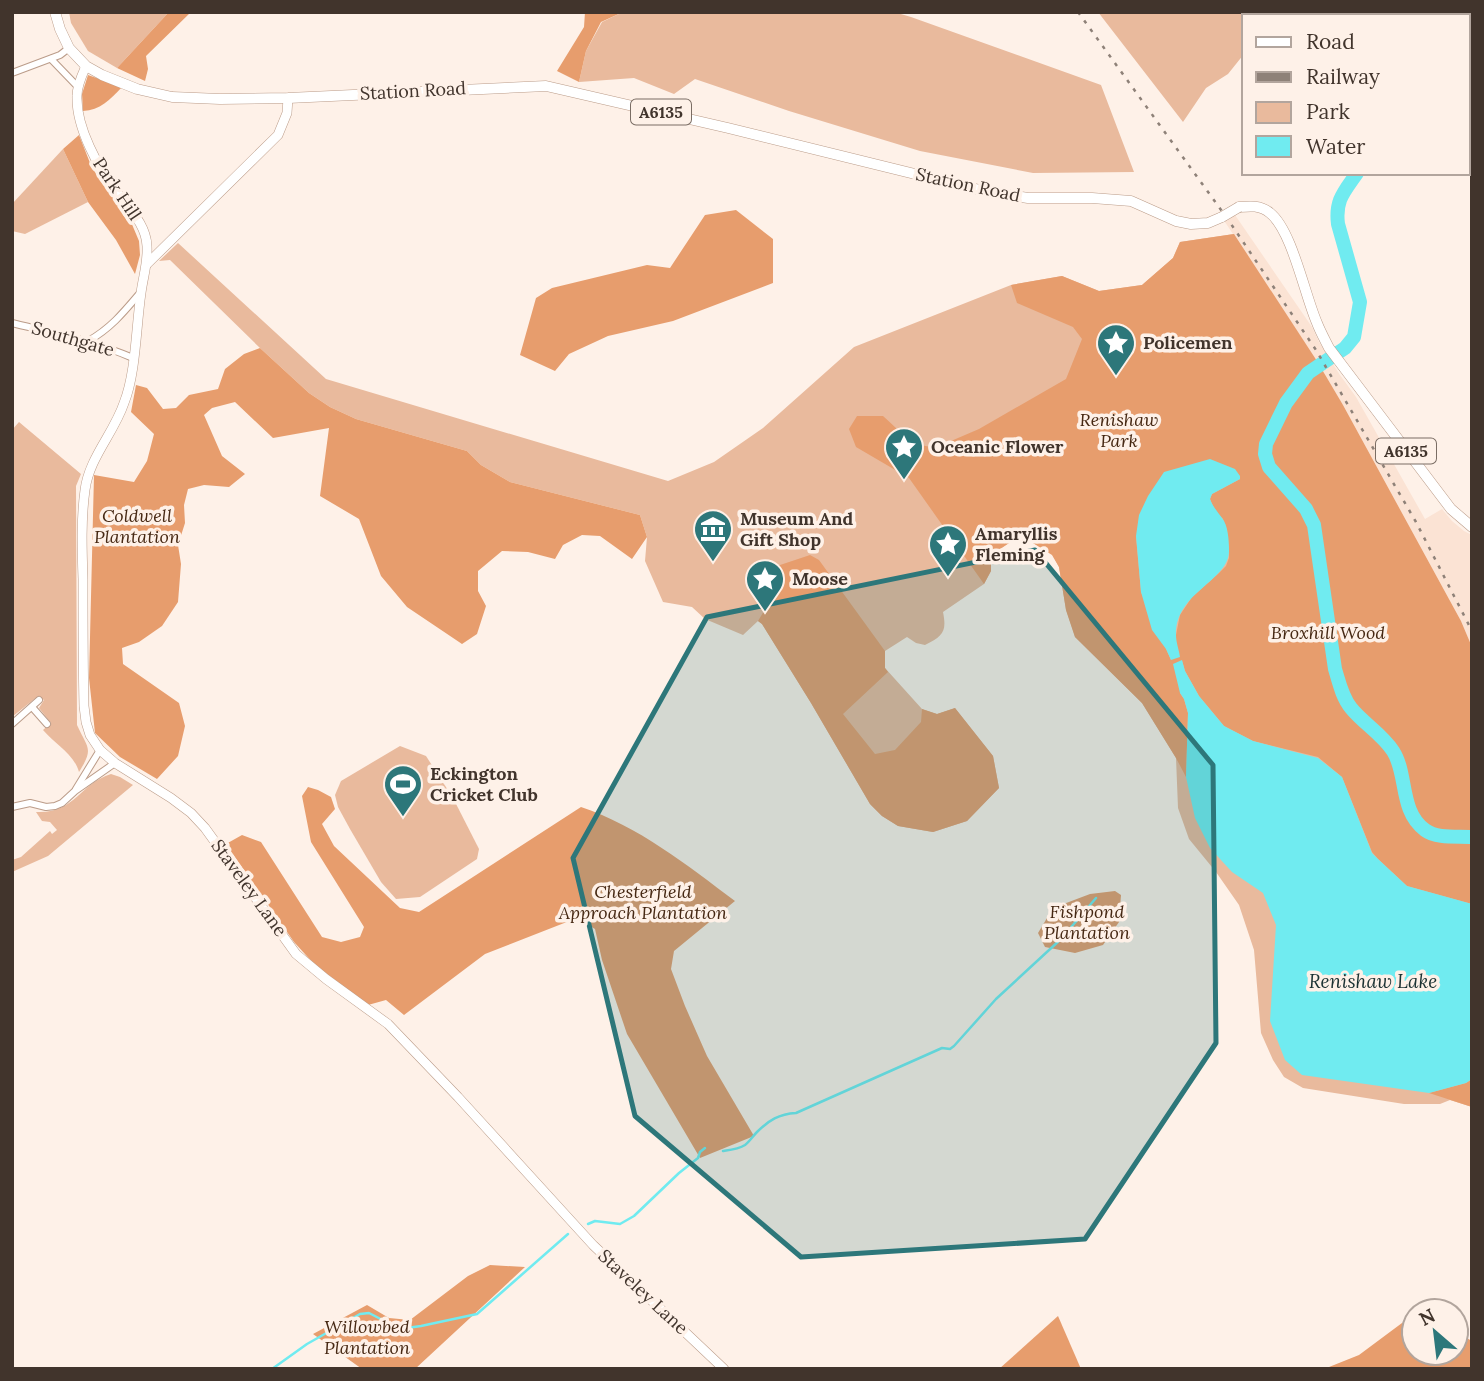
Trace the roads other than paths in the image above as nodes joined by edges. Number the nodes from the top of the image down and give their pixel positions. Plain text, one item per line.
1 (55, 12) edge
2 (69, 48) junction
3 (51, 59) junction
4 (86, 66) junction
5 (12, 73) edge
6 (78, 87) junction
7 (288, 98) junction
8 (147, 264) junction
9 (141, 291) junction
10 (12, 323) edge
11 (88, 341) junction
12 (133, 358) junction
13 (1471, 525) edge
14 (39, 700) dead end
15 (32, 706) junction
16 (12, 724) edge
17 (47, 724) dead end
18 (100, 750) junction
19 (115, 763) junction
20 (75, 791) junction
21 (12, 807) edge
22 (724, 1369) edge

1 - 2 main road, A6135
2 - 3 street
2 - 4 main road, A6135
3 - 5 street
3 - 6 street
4 - 6 main road, Park Hill
4 - 7 main road, A6135
6 - 8 main road, Park Hill
7 - 8 main road
7 - 13 main road, Station Road / A6135, bridge
8 - 9 main road, Park Hill
9 - 11 street
9 - 12 main road, Staveley Lane
10 - 11 street, Southgate
11 - 12 street, Southgate
12 - 18 main road, Staveley Lane
14 - 15 street
15 - 16 street
15 - 17 street
18 - 19 main road, Staveley Lane
18 - 20 street
19 - 20 street
19 - 22 main road, Staveley Lane
20 - 21 street

